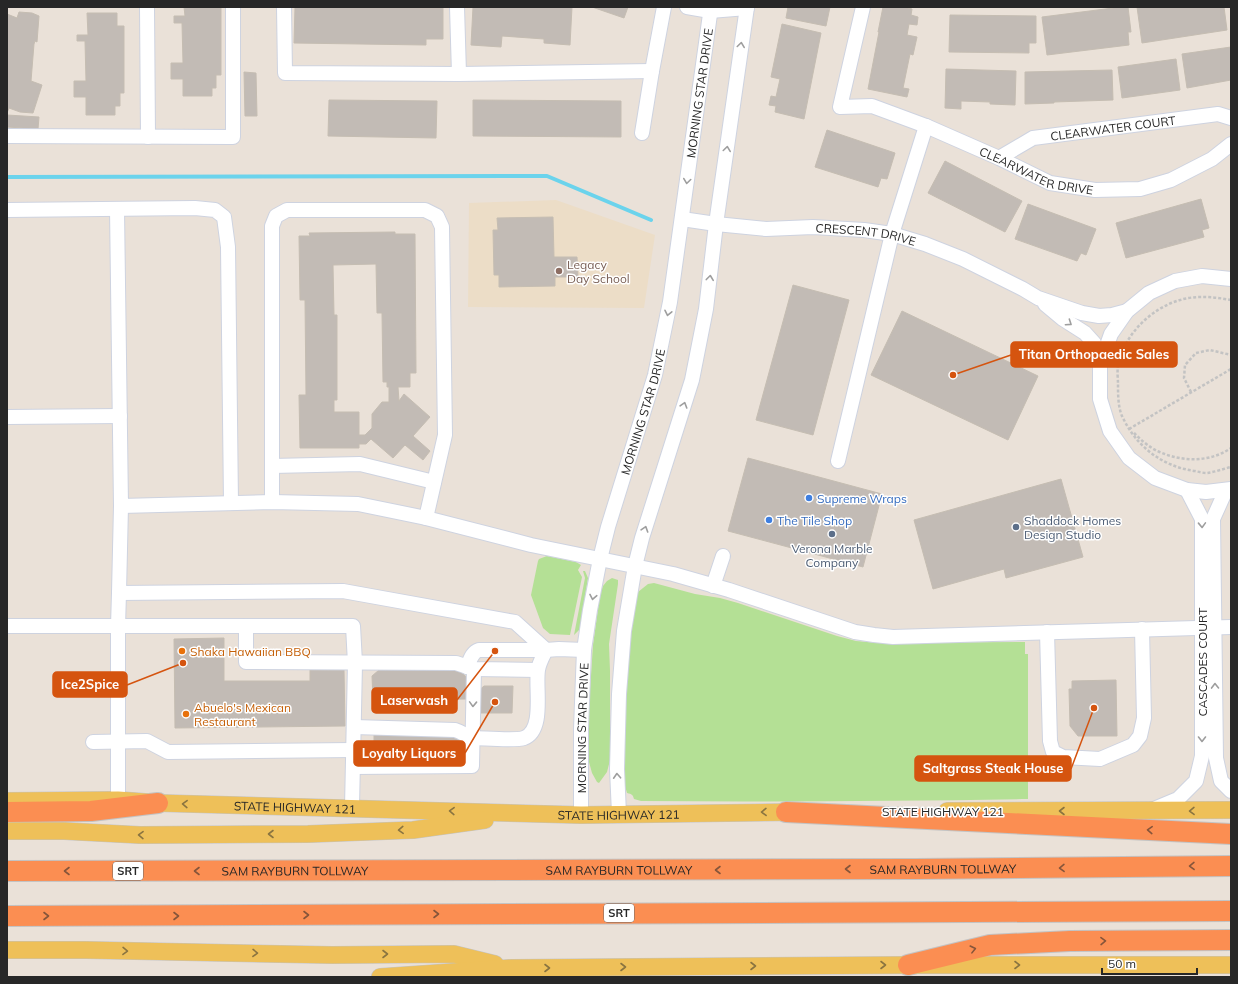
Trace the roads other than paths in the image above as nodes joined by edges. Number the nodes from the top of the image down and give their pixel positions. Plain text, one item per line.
1 (146, 7) edge
2 (233, 7) edge
3 (284, 7) edge
4 (457, 7) edge
5 (664, 7) edge
6 (687, 7) edge
7 (746, 7) edge
8 (863, 7) edge
9 (711, 9) edge
10 (652, 71) junction
11 (459, 74) junction
12 (1231, 118) edge
13 (926, 126) junction
14 (642, 133) dead end
15 (7, 136) edge
16 (148, 137) junction
17 (1231, 144) edge
18 (999, 158) junction
19 (117, 209) junction
20 (7, 210) edge
21 (682, 219) junction
22 (716, 224) junction
23 (892, 234) junction
24 (1231, 279) edge
25 (1038, 298) junction
26 (1127, 311) junction
27 (1100, 365) junction
28 (7, 416) edge
29 (120, 416) junction
30 (838, 461) dead end
31 (272, 466) junction
32 (434, 482) junction
33 (1228, 489) edge
34 (1187, 490) junction
35 (272, 502) junction
36 (231, 503) junction
37 (121, 506) junction
38 (426, 518) junction
39 (723, 556) dead end
40 (600, 559) junction
41 (635, 566) junction
42 (712, 586) junction
43 (119, 593) junction
44 (7, 626) edge
45 (118, 626) junction
46 (246, 626) junction
47 (1231, 627) edge
48 (1208, 628) junction
49 (1142, 630) junction
50 (1047, 632) junction
51 (546, 650) junction
52 (584, 650) junction
53 (354, 663) junction
54 (471, 668) junction
55 (538, 670) junction
56 (354, 727) junction
57 (472, 738) junction
58 (118, 741) junction
59 (93, 742) dead end
60 (353, 750) junction
61 (353, 767) junction
62 (1231, 791) edge
63 (118, 800) junction
64 (7, 801) edge
65 (158, 803) junction
66 (352, 808) junction
67 (1231, 810) edge
68 (1149, 811) junction
69 (7, 812) edge
70 (786, 812) junction
71 (537, 814) junction
72 (619, 814) junction
73 (581, 815) junction
74 (10, 831) edge
75 (1231, 834) edge
76 (1231, 866) edge
77 (7, 871) edge
78 (1231, 910) edge
79 (7, 916) edge
80 (1231, 940) edge
81 (7, 950) edge
82 (908, 965) junction
83 (1231, 965) edge
84 (511, 968) junction
85 (380, 977) edge

1 - 16 street
2 - 16 street
3 - 11 street
4 - 11 street
5 - 10 street
6 - 9 street
7 - 9 street
22 -> 7 street
8 - 13 street, CLEARWATER DRIVE
9 -> 21 street, MORNING STAR DRIVE
10 - 11 street
10 - 14 street
12 - 18 street, CLEARWATER COURT
13 - 18 street, CLEARWATER DRIVE
13 - 23 street
15 - 16 street
17 - 18 street, CLEARWATER DRIVE
19 - 20 street
19 - 29 street
19 - 36 street
21 - 22 street, CRESCENT DRIVE
21 -> 40 street, MORNING STAR DRIVE
22 - 23 street, CRESCENT DRIVE
41 -> 22 street
23 - 25 street, CRESCENT DRIVE
23 - 30 street
24 - 26 street
25 - 26 street, CRESCENT DRIVE
25 -> 27 street, CRESCENT DRIVE
26 - 27 street
27 - 34 street
28 - 29 street
29 - 37 street
31 - 32 street
31 - 32 street
31 - 35 street
32 - 38 street
33 - 34 street
33 - 48 street, CASCADES COURT
34 -> 48 street, CASCADES COURT
35 - 36 street
35 - 38 street
36 - 37 street
37 - 43 street
38 - 40 street
39 - 42 street
40 - 41 street
40 -> 52 street, MORNING STAR DRIVE
41 - 42 street
72 -> 41 street
42 - 50 street
43 - 45 street
43 - 51 street
44 - 45 street
45 - 46 street
45 - 58 street
46 - 53 street
46 - 53 street
47 - 48 street
48 - 49 street
62 -> 48 street, CASCADES COURT
48 -> 68 street, CASCADES COURT
49 - 50 street
49 - 50 street
51 - 52 street
51 - 54 street
51 - 55 street
52 - 73 street, MORNING STAR DRIVE
53 - 54 street
53 - 56 street
54 - 55 street
54 -> 57 street
55 - 57 street
56 - 57 street
56 - 60 street
57 - 61 street
58 - 59 street
58 - 60 street
58 - 63 street
60 - 61 street
61 - 66 street
63 - 64 main road, STATE HIGHWAY 121
63 - 65 main road, STATE HIGHWAY 121
66 -> 65 main road, STATE HIGHWAY 121
65 - 69 highway
71 -> 66 main road, STATE HIGHWAY 121
67 -> 68 main road, STATE HIGHWAY 121
68 -> 70 main road, STATE HIGHWAY 121
70 -> 72 main road, STATE HIGHWAY 121
75 -> 70 highway
71 - 73 main road, STATE HIGHWAY 121
71 -> 74 main road
72 - 73 main road, STATE HIGHWAY 121
76 -> 77 highway, SAM RAYBURN TOLLWAY / SRT
79 -> 78 highway, SRT
82 -> 80 highway
81 -> 84 main road
82 -> 83 main road
84 -> 82 main road
84 - 85 main road

